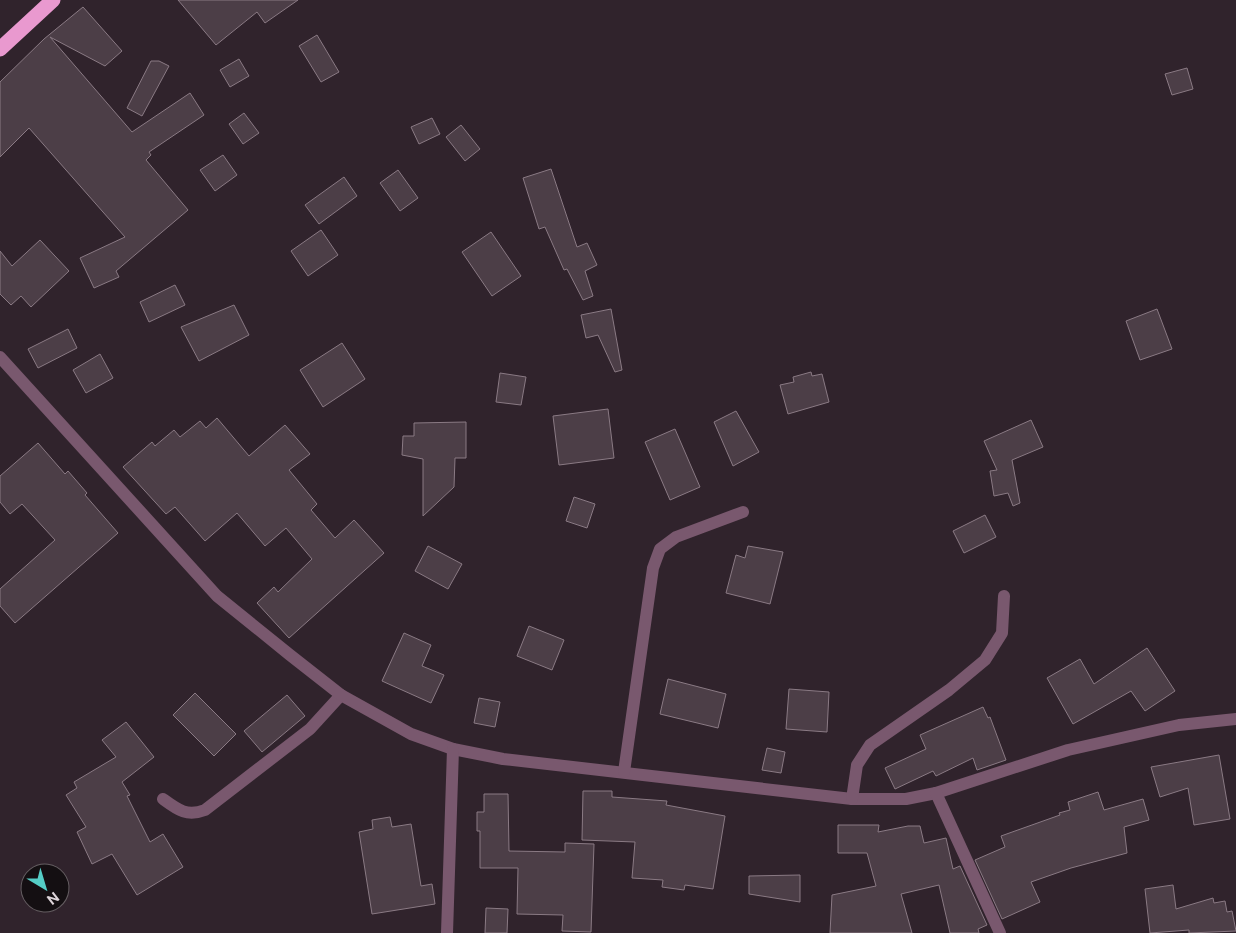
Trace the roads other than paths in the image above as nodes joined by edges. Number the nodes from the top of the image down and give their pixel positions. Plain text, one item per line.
1 (53, 0) edge
2 (0, 49) edge
3 (0, 356) edge
4 (743, 512) dead end
5 (1004, 596) dead end
6 (341, 695) junction
7 (1236, 719) edge
8 (453, 749) junction
9 (624, 772) junction
10 (936, 793) junction
11 (163, 799) dead end
12 (852, 799) junction
13 (447, 933) edge
14 (1000, 933) edge

1 - 2 highway
3 - 6 street
4 - 9 street
5 - 12 street
6 - 8 street
6 - 11 street
7 - 10 street
8 - 9 street
8 - 13 street
9 - 12 street
10 - 12 street
10 - 14 street

